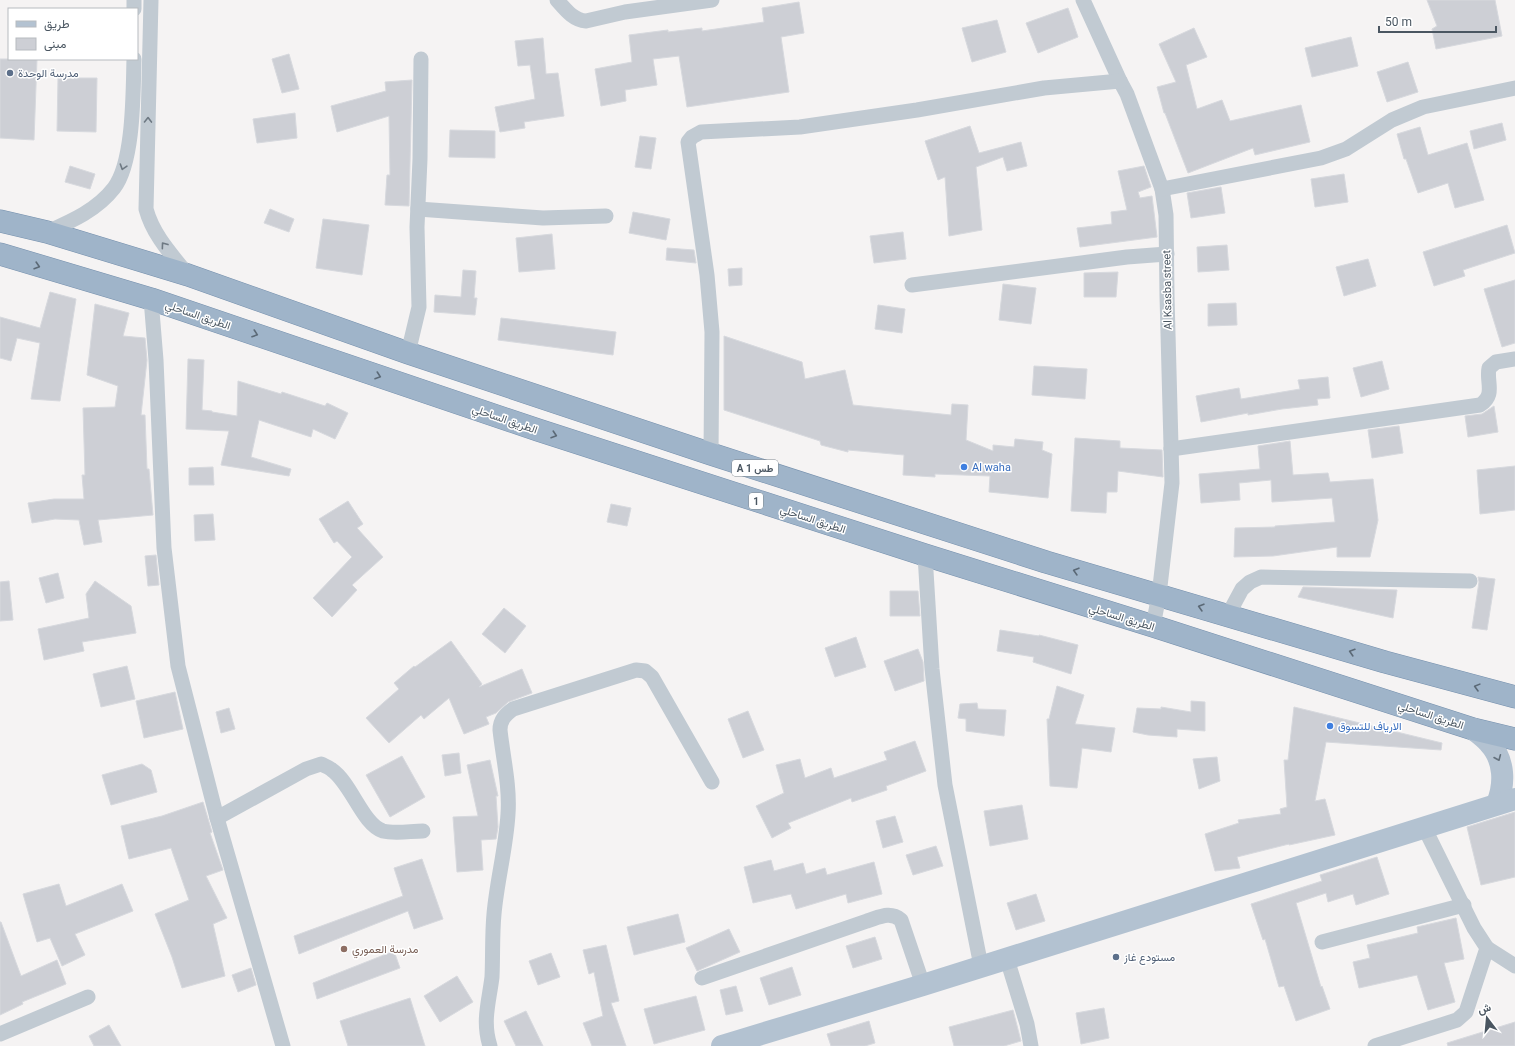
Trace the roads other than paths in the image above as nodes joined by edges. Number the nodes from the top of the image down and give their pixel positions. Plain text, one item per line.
1 (151, 0) edge
2 (557, 0) edge
3 (712, 0) edge
4 (1083, 0) edge
5 (421, 59) dead end
6 (134, 60) edge
7 (1120, 81) junction
8 (1515, 88) edge
9 (1162, 188) junction
10 (418, 209) junction
11 (606, 216) dead end
12 (0, 221) edge
13 (48, 232) junction
14 (0, 254) edge
15 (1167, 254) junction
16 (188, 275) junction
17 (912, 285) dead end
18 (151, 300) junction
19 (408, 353) junction
20 (1515, 359) edge
21 (1172, 449) junction
22 (711, 454) junction
23 (925, 555) junction
24 (1470, 581) dead end
25 (1159, 596) junction
26 (1228, 615) junction
27 (1153, 626) junction
28 (1515, 697) edge
29 (1473, 729) junction
30 (1515, 739) edge
31 (712, 782) dead end
32 (1506, 801) edge
33 (217, 818) junction
34 (1424, 827) junction
35 (423, 831) dead end
36 (1464, 905) junction
37 (1322, 942) dead end
38 (1487, 948) junction
39 (1007, 959) junction
40 (981, 966) junction
41 (1515, 966) edge
42 (702, 978) dead end
43 (923, 985) junction
44 (88, 997) dead end
45 (0, 1034) edge
46 (283, 1046) edge
47 (490, 1046) edge
48 (722, 1046) edge
49 (1031, 1046) edge
50 (1376, 1046) edge

16 -> 1 street
2 - 3 street
4 - 7 street, Al Ksasba street
5 - 10 street
6 -> 13 street
7 - 9 street, Al Ksasba street
7 - 22 street
8 - 9 street
9 - 15 street, Al Ksasba street
10 - 11 street
10 - 19 street
12 - 13 highway, A 1 طس
13 - 16 highway, A 1 طس
14 -> 18 highway, الطريق الساحلي / 1
15 - 17 street
15 - 21 street, Al Ksasba street
16 - 19 highway, A 1 طس
18 -> 23 highway, الطريق الساحلي / 1
18 - 33 street
19 - 22 highway, A 1 طس
20 - 21 street
21 - 25 street, Al Ksasba street
25 -> 22 highway, A 1 طس
23 - 27 highway, الطريق الساحلي / 1
23 - 40 street
24 - 26 street
26 -> 25 highway, A 1 طس
25 - 27 street, Al Ksasba street
28 -> 26 highway, A 1 طس
27 - 29 highway, الطريق الساحلي / 1
29 - 30 highway, الطريق الساحلي / 1
29 -> 32 main road
31 - 47 street
32 - 34 main road
33 - 35 street
33 - 46 street
34 - 36 street
34 - 39 main road
36 - 37 street
36 - 38 street
38 - 41 street
38 - 50 street
39 - 40 main road
39 - 49 street
40 - 43 main road
42 - 43 street
43 - 48 main road
44 - 45 street

